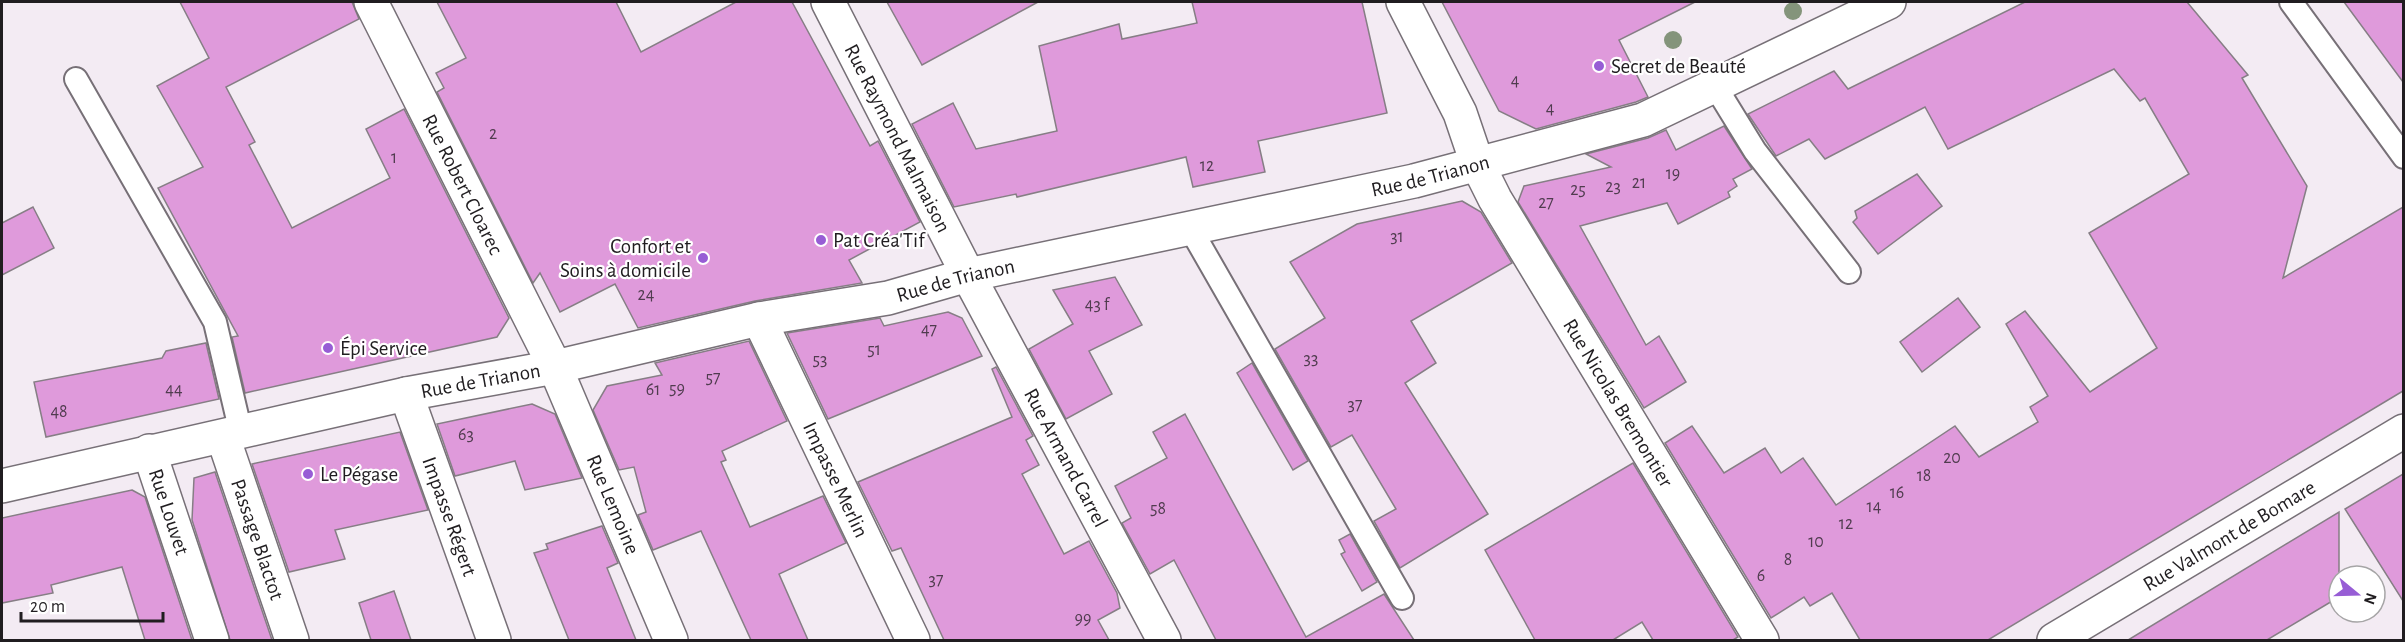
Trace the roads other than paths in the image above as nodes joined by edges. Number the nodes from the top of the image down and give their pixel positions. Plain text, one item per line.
1 (370, 2) edge
2 (828, 2) edge
3 (1403, 2) edge
4 (1889, 2) edge
5 (2291, 2) edge
6 (76, 79) dead end
7 (1715, 86) junction
8 (2403, 157) edge
9 (1477, 163) junction
10 (1190, 228) junction
11 (1849, 272) dead end
12 (968, 275) junction
13 (759, 319) junction
14 (555, 368) junction
15 (406, 394) junction
16 (2403, 431) edge
17 (232, 435) junction
18 (149, 451) junction
19 (2, 486) edge
20 (1402, 598) dead end
21 (212, 640) edge
22 (292, 640) edge
23 (494, 640) edge
24 (671, 640) edge
25 (913, 640) edge
26 (1164, 640) edge
27 (1762, 640) edge
28 (2054, 640) edge

1 - 14 street, Rue Robert Cloarec
2 - 12 street, Rue Raymond Malmaison
3 - 9 street, Rue Nicolas Bremontier
4 - 7 street, Rue de Trianon
5 - 8 lane
6 - 17 lane
7 - 9 street, Rue de Trianon
7 - 11 lane
9 - 10 street, Rue de Trianon
9 - 27 street, Rue Nicolas Bremontier
10 - 12 street, Rue de Trianon
10 - 20 lane
12 - 13 street, Rue de Trianon
12 - 26 street, Rue Armand Carrel
13 - 14 street, Rue de Trianon
13 - 25 street, Impasse Merlin
14 - 15 street, Rue de Trianon
14 - 24 street, Rue Lemoine
15 - 17 street, Rue de Trianon
15 - 23 street, Impasse Régert
16 - 28 street, Rue Valmont de Bomare
17 - 18 street, Rue de Trianon
17 - 22 street, Passage Blactot
18 - 19 street, Rue de Trianon
18 - 21 street, Rue Louvet

